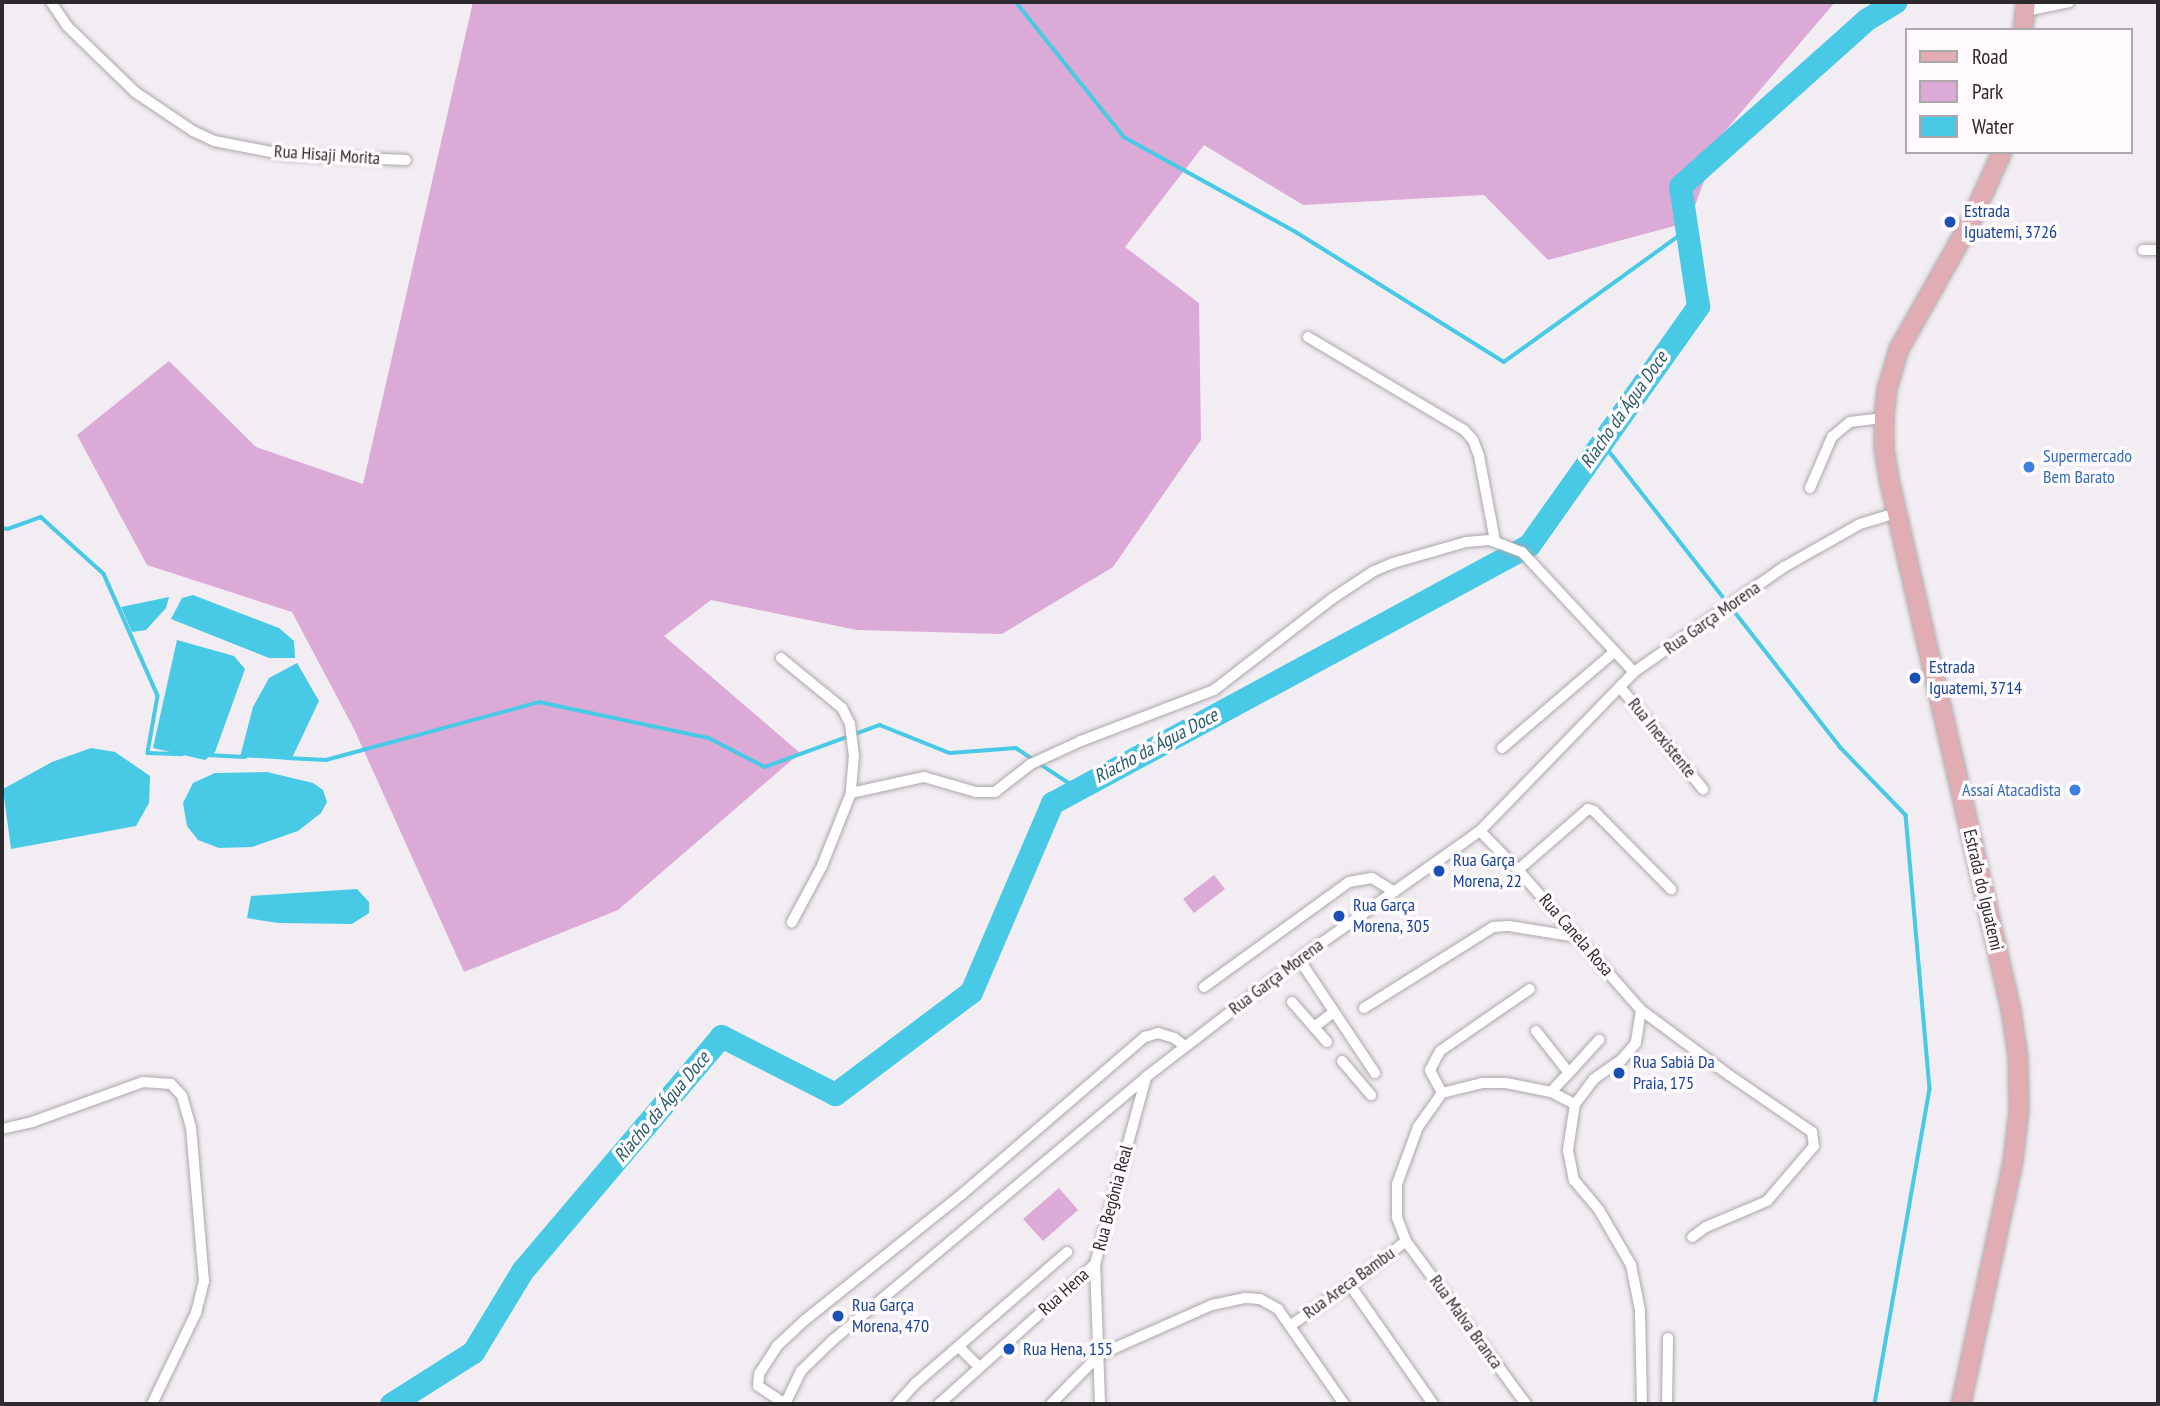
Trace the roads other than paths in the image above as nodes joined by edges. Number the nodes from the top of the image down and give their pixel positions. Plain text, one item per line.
1 (51, 2) edge
2 (2069, 2) edge
3 (2026, 6) edge
4 (2023, 28) edge
5 (2001, 154) edge
6 (406, 160) dead end
7 (2143, 250) dead end
8 (2158, 250) edge
9 (1308, 337) dead end
10 (1884, 418) junction
11 (1810, 488) dead end
12 (1896, 513) junction
13 (1495, 541) junction
14 (1614, 652) junction
15 (781, 658) dead end
16 (1634, 673) junction
17 (1620, 687) junction
18 (1502, 748) dead end
19 (1703, 789) dead end
20 (851, 793) junction
21 (1480, 831) junction
22 (1518, 870) junction
23 (1671, 890) dead end
24 (1394, 892) junction
25 (792, 922) dead end
26 (1577, 937) junction
27 (1299, 959) junction
28 (1204, 987) dead end
29 (1530, 989) dead end
30 (1292, 1002) dead end
31 (1364, 1008) dead end
32 (1641, 1010) junction
33 (1334, 1012) junction
34 (1314, 1027) junction
35 (1535, 1031) dead end
36 (1599, 1040) dead end
37 (1327, 1042) dead end
38 (1185, 1046) junction
39 (1366, 1058) junction
40 (1342, 1061) dead end
41 (1350, 1071) junction
42 (1375, 1073) dead end
43 (1569, 1073) junction
44 (1146, 1077) junction
45 (1551, 1092) junction
46 (1442, 1093) junction
47 (1371, 1096) dead end
48 (1575, 1104) junction
49 (2, 1129) edge
50 (1692, 1237) dead end
51 (1406, 1241) junction
52 (1067, 1252) dead end
53 (1095, 1264) junction
54 (1350, 1285) junction
55 (1290, 1325) junction
56 (1668, 1338) dead end
57 (960, 1347) junction
58 (1099, 1355) junction
59 (979, 1367) junction
60 (152, 1404) edge
61 (785, 1404) edge
62 (897, 1404) edge
63 (939, 1404) edge
64 (1051, 1404) edge
65 (1100, 1404) edge
66 (1344, 1404) edge
67 (1433, 1404) edge
68 (1526, 1404) edge
69 (1642, 1404) edge
70 (1667, 1404) edge
71 (1961, 1404) edge

1 - 6 street, Rua Hisaji Morita
2 - 3 street
3 - 4 main road
5 - 10 main road, Estrada do Iguatemi
7 - 8 street
9 - 13 street
10 - 11 street
10 - 12 main road, Estrada do Iguatemi
12 - 16 street, Rua Garça Morena
12 - 71 main road, Estrada do Iguatemi
13 - 14 street
13 - 20 street
14 - 16 street
14 - 18 street
15 - 20 street
16 - 17 street, Rua Garça Morena
17 - 19 street, Rua Inexistente
17 - 21 street, Rua Garça Morena
20 - 25 street
21 - 22 street, Rua Canela Rosa
21 - 24 street, Rua Garça Morena
22 - 23 street
22 - 26 street, Rua Canela Rosa
24 - 27 street, Rua Garça Morena
24 - 28 street
26 - 31 street
26 - 32 street, Rua Canela Rosa
27 - 33 street
27 - 38 street, Rua Garça Morena
29 - 46 street
30 - 34 street
32 - 48 street
32 - 50 street, Rua Canela Rosa
33 - 34 street
33 - 39 street
34 - 37 street
35 - 43 street
36 - 43 street
38 - 44 street, Rua Garça Morena
38 - 61 street
39 - 41 street
39 - 42 street
40 - 41 street
41 - 47 street
43 - 45 street
44 - 53 street, Rua Begônia Real
44 - 61 street, Rua Garça Morena
45 - 46 street
45 - 48 street
46 - 51 street
48 - 69 street
49 - 60 street
51 - 54 street, Rua Areca Bambu
51 - 68 street, Rua Malva Branca
52 - 57 street
53 - 58 street, Rua Begônia Real
53 - 59 street, Rua Hena
54 - 55 street, Rua Areca Bambu
54 - 67 street
55 - 58 street
55 - 66 street
56 - 70 street
57 - 59 street
57 - 62 street
58 - 64 street
58 - 65 street, Rua Begônia Real
59 - 63 street, Rua Hena

